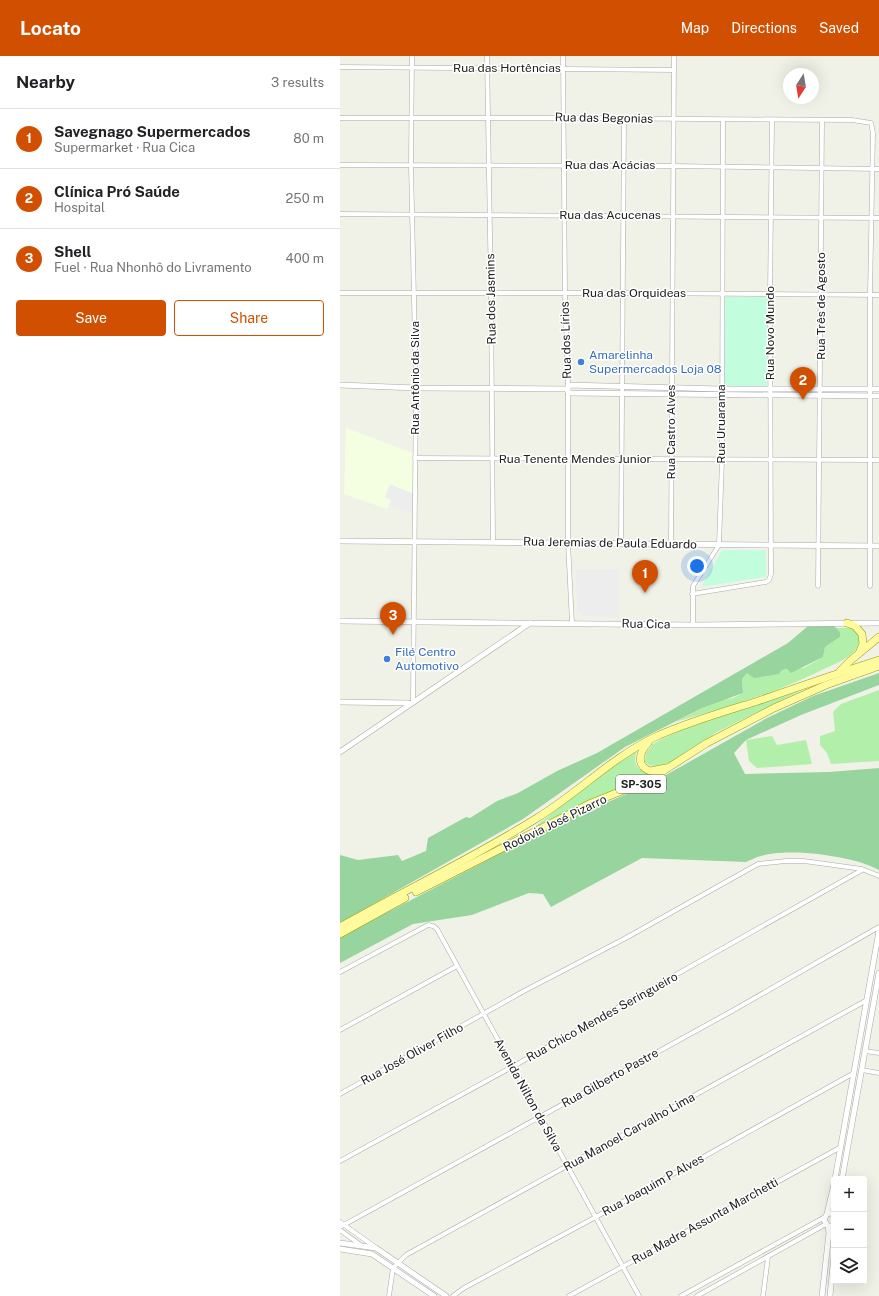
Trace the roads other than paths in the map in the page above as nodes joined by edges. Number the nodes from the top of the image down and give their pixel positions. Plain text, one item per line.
1 (412, 56) edge
2 (487, 56) edge
3 (563, 56) edge
4 (674, 56) edge
5 (340, 67) edge
6 (413, 67) junction
7 (487, 68) junction
8 (563, 68) junction
9 (674, 70) junction
10 (487, 117) junction
11 (340, 118) edge
12 (411, 118) junction
13 (564, 118) junction
14 (624, 118) junction
15 (672, 119) junction
16 (723, 120) junction
17 (772, 120) junction
18 (822, 122) junction
19 (340, 165) edge
20 (411, 165) junction
21 (488, 165) junction
22 (564, 165) junction
23 (623, 166) junction
24 (672, 166) junction
25 (723, 166) junction
26 (772, 167) junction
27 (821, 168) junction
28 (871, 169) junction
29 (879, 169) edge
30 (340, 214) edge
31 (413, 214) junction
32 (489, 214) junction
33 (565, 215) junction
34 (623, 216) junction
35 (672, 216) junction
36 (722, 216) junction
37 (771, 216) junction
38 (821, 217) junction
39 (871, 218) junction
40 (879, 218) edge
41 (340, 293) edge
42 (414, 293) junction
43 (491, 293) junction
44 (564, 293) junction
45 (622, 293) junction
46 (671, 293) junction
47 (722, 294) junction
48 (770, 294) junction
49 (821, 294) junction
50 (870, 295) junction
51 (879, 295) edge
52 (340, 385) edge
53 (623, 386) junction
54 (671, 387) junction
55 (416, 388) junction
56 (770, 388) junction
57 (820, 388) junction
58 (492, 389) junction
59 (568, 389) junction
60 (721, 389) junction
61 (870, 389) junction
62 (879, 389) edge
63 (623, 394) junction
64 (671, 394) junction
65 (721, 395) junction
66 (770, 395) junction
67 (820, 395) junction
68 (870, 396) junction
69 (879, 396) edge
70 (415, 458) junction
71 (492, 458) junction
72 (569, 459) junction
73 (623, 459) junction
74 (672, 459) junction
75 (770, 459) junction
76 (820, 459) junction
77 (870, 459) junction
78 (722, 460) junction
79 (879, 460) edge
80 (340, 541) edge
81 (415, 542) junction
82 (494, 542) junction
83 (568, 543) junction
84 (621, 544) junction
85 (671, 544) junction
86 (719, 544) junction
87 (771, 545) junction
88 (819, 545) junction
89 (870, 546) junction
90 (879, 546) edge
91 (818, 586) dead end
92 (870, 586) dead end
93 (692, 594) junction
94 (340, 621) edge
95 (413, 622) junction
96 (521, 623) junction
97 (531, 623) junction
98 (572, 623) junction
99 (847, 623) junction
100 (879, 623) edge
101 (693, 624) junction
102 (879, 638) edge
103 (506, 639) junction
104 (858, 655) junction
105 (879, 660) edge
106 (879, 668) edge
107 (839, 673) junction
108 (340, 702) edge
109 (411, 702) junction
110 (654, 738) junction
111 (340, 752) edge
112 (676, 764) junction
113 (862, 870) junction
114 (879, 876) edge
115 (340, 927) edge
116 (879, 927) edge
117 (879, 931) edge
118 (340, 934) edge
119 (456, 966) junction
120 (340, 972) edge
121 (879, 973) edge
122 (867, 1000) junction
123 (483, 1014) junction
124 (340, 1030) edge
125 (865, 1051) junction
126 (879, 1053) edge
127 (512, 1067) junction
128 (862, 1070) junction
129 (854, 1073) junction
130 (879, 1073) edge
131 (340, 1094) edge
132 (540, 1117) junction
133 (841, 1147) junction
134 (340, 1161) edge
135 (567, 1167) junction
136 (836, 1176) edge
137 (843, 1176) edge
138 (831, 1196) edge
139 (831, 1213) edge
140 (826, 1215) junction
141 (594, 1218) junction
142 (341, 1224) edge
143 (830, 1225) edge
144 (340, 1230) edge
145 (340, 1243) edge
146 (364, 1247) junction
147 (376, 1248) junction
148 (340, 1249) edge
149 (372, 1254) junction
150 (768, 1257) junction
151 (398, 1262) junction
152 (393, 1268) junction
153 (622, 1268) junction
154 (824, 1277) junction
155 (831, 1278) edge
156 (831, 1284) edge
157 (705, 1294) edge
158 (390, 1296) edge
159 (434, 1296) edge
160 (446, 1296) edge
161 (453, 1296) edge
162 (569, 1296) edge
163 (639, 1296) edge
164 (681, 1296) edge
165 (697, 1296) edge
166 (763, 1296) edge
167 (822, 1296) edge
168 (830, 1296) edge

1 - 6 street, Rua Antônio da Silva
2 - 7 street, Rua dos Jasmins
3 - 8 street, Rua dos Lírios
4 - 9 street, Rua Castro Alves
5 - 6 street, Rua das Hortências
6 - 7 street, Rua das Hortências
6 - 12 street, Rua Antônio da Silva
7 - 8 street, Rua das Hortências
7 - 10 street, Rua dos Jasmins
8 - 9 street, Rua das Hortências
8 - 13 street, Rua dos Lírios
9 - 15 street, Rua Castro Alves
10 - 12 street, Rua das Begonias
10 - 13 street, Rua das Begonias
10 - 21 street, Rua dos Jasmins
11 - 12 street, Rua das Begonias
12 - 20 street, Rua Antônio da Silva
13 - 14 street, Rua das Begonias
13 - 22 street, Rua dos Lírios
14 - 15 street, Rua das Begonias
14 - 23 street
15 - 16 street, Rua das Begonias
15 - 24 street, Rua Castro Alves
16 - 17 street, Rua das Begonias
16 - 25 street, Rua Uruarama
17 - 18 street, Rua das Begonias
17 - 26 street, Rua Novo Mundo
18 - 27 street, Rua Três de Agosto
18 - 28 street, Rua das Begonias
19 - 20 street, Rua das Acácias
20 - 21 street, Rua das Acácias
20 - 31 street, Rua Antônio da Silva
21 - 22 street, Rua das Acácias
21 - 32 street, Rua dos Jasmins
22 - 23 street, Rua das Acácias
22 - 33 street, Rua dos Lírios
23 - 24 street, Rua das Acácias
23 - 34 street
24 - 25 street, Rua das Acácias
24 - 35 street, Rua Castro Alves
25 - 26 street, Rua das Acácias
25 - 36 street, Rua Uruarama
26 - 27 street, Rua das Acácias
26 - 37 street, Rua Novo Mundo
27 - 28 street, Rua das Acácias
27 - 38 street, Rua Três de Agosto
28 - 29 street, Rua das Acácias
28 - 39 street
30 - 31 street, Rua das Acucenas
31 - 32 street, Rua das Acucenas
31 - 42 street, Rua Antônio da Silva
32 - 33 street, Rua das Acucenas
32 - 43 street, Rua dos Jasmins
33 - 34 street, Rua das Acucenas
33 - 44 street, Rua dos Lírios
34 - 35 street, Rua das Acucenas
34 - 45 street
35 - 36 street, Rua das Acucenas
35 - 46 street, Rua Castro Alves
36 - 37 street, Rua das Acucenas
36 - 47 street, Rua Uruarama
37 - 38 street, Rua das Acucenas
37 - 48 street, Rua Novo Mundo
38 - 39 street, Rua das Acucenas
38 - 49 street, Rua Três de Agosto
39 - 40 street, Rua das Acucenas
39 - 50 street
41 - 42 street, Rua das Orquideas
42 - 43 street, Rua das Orquideas
42 - 55 street, Rua Antônio da Silva
43 - 44 street, Rua das Orquideas
43 - 58 street, Rua dos Jasmins
44 - 45 street, Rua das Orquideas
44 - 59 street, Rua dos Lírios
45 - 46 street, Rua das Orquideas
45 - 53 street
46 - 47 street, Rua das Orquideas
46 - 54 street, Rua Castro Alves
47 - 48 street, Rua das Orquideas
47 - 60 street, Rua Uruarama
48 - 49 street, Rua das Orquideas
48 - 56 street, Rua Novo Mundo
49 - 50 street, Rua das Orquideas
49 - 57 street, Rua Três de Agosto
50 - 51 street, Rua das Orquideas
50 - 61 street
52 - 55 street
53 - 54 street
53 - 59 street
53 - 63 street
54 - 60 street
54 - 64 street, Rua Castro Alves
55 - 58 street
55 - 70 street, Rua Antônio da Silva
56 - 57 street
56 - 60 street
56 - 66 street, Rua Novo Mundo
57 - 61 street
57 - 67 street, Rua Três de Agosto
58 - 59 street
58 - 71 street, Rua dos Jasmins
59 - 63 street
59 - 72 street, Rua dos Lírios
60 - 65 street, Rua Uruarama
61 - 62 street
61 - 68 street
63 - 64 street
63 - 73 street
64 - 65 street
64 - 74 street, Rua Castro Alves
65 - 66 street
65 - 78 street, Rua Uruarama
66 - 67 street
66 - 75 street, Rua Novo Mundo
67 - 68 street
67 - 76 street, Rua Três de Agosto
68 - 69 street
68 - 77 street
70 - 71 street, Rua Tenente Mendes Junior
70 - 81 street, Rua Antônio da Silva
71 - 72 street, Rua Tenente Mendes Junior
71 - 82 street, Rua dos Jasmins
72 - 73 street, Rua Tenente Mendes Junior
72 - 83 street, Rua dos Lírios
73 - 74 street, Rua Tenente Mendes Junior
73 - 84 street
74 - 78 street, Rua Tenente Mendes Junior
74 - 85 street, Rua Castro Alves
75 - 76 street, Rua Tenente Mendes Junior
75 - 78 street, Rua Tenente Mendes Junior
75 - 87 street, Rua Novo Mundo
76 - 77 street, Rua Tenente Mendes Junior
76 - 88 street, Rua Três de Agosto
77 - 79 street, Rua Tenente Mendes Junior
77 - 89 street
78 - 86 street, Rua Uruarama
80 - 81 street, Rua Jeremias de Paula Eduardo
81 - 82 street, Rua Jeremias de Paula Eduardo
81 - 95 street, Rua Antônio da Silva
82 - 83 street, Rua Jeremias de Paula Eduardo
83 - 84 street, Rua Jeremias de Paula Eduardo
83 - 98 street, Rua dos Lírios
84 - 85 street, Rua Jeremias de Paula Eduardo
85 - 86 street, Rua Jeremias de Paula Eduardo
86 - 87 street, Rua Jeremias de Paula Eduardo
86 - 93 street, Rua Uruarama
87 - 88 street, Rua Jeremias de Paula Eduardo
87 - 93 street, Rua Novo Mundo
88 - 89 street, Rua Jeremias de Paula Eduardo
88 - 91 street, Rua Três de Agosto
89 - 90 street, Rua Jeremias de Paula Eduardo
89 - 92 street
93 - 101 street, Rua Uruarama
94 - 95 street, Rua Cica
95 - 96 street, Rua Cica
95 - 109 street, Rua Antônio da Silva
96 - 97 street, Rua Cica
96 - 103 street
97 - 98 street, Rua Cica
97 - 103 street
98 - 101 street, Rua Cica
99 - 100 street, Rua Cica
99 - 101 street, Rua Cica
99 - 104 main road
102 - 104 main road
103 - 109 street
104 - 107 main road
105 - 107 main road, Rodovia José Pizarro
106 - 112 main road, Rodovia José Pizarro / SP-305
107 - 110 main road, Rodovia José Pizarro / SP-305
108 - 109 street
109 - 111 street
110 - 112 main road
110 - 115 main road, Rodovia José Pizarro / SP-305
112 - 118 main road, Rodovia José Pizarro / SP-305
113 - 114 street, Rua José Oliver Filho
113 - 123 street, Rua José Oliver Filho
113 - 127 street, Rua Chico Mendes Seringueiro
116 - 132 street, Rua Gilberto Pastre
117 - 122 street
119 - 120 street, Avenida Nilton da Silva
119 - 123 street, Avenida Nilton da Silva
119 - 124 street
121 - 125 street
122 - 129 street
122 - 135 street, Rua Manoel Carvalho Lima
123 - 127 street, Avenida Nilton da Silva
123 - 131 street, Rua José Oliver Filho
125 - 126 street
125 - 128 street
127 - 132 street, Avenida Nilton da Silva
127 - 134 street, Rua Chico Mendes Seringueiro
128 - 130 street
128 - 137 street
129 - 133 street
129 - 141 street, Rua Joaquim P Alves
132 - 135 street, Avenida Nilton da Silva
132 - 142 street, Rua Gilberto Pastre
133 - 136 street
133 - 153 street, Rua Madre Assunta Marchetti
135 - 141 street, Avenida Nilton da Silva
135 - 151 street, Rua Manoel Carvalho Lima
138 - 140 street
139 - 140 street
140 - 143 street
140 - 164 street
141 - 153 street, Avenida Nilton da Silva
141 - 161 street, Rua Joaquim P Alves
142 - 147 street
143 - 150 street
143 - 154 street
144 - 146 street
145 - 146 street
146 - 147 street
146 - 149 street
147 - 151 street
148 - 149 street
149 - 152 street
150 - 157 street
150 - 166 street
151 - 152 street, Rua Manoel Carvalho Lima
151 - 160 street
152 - 158 street
152 - 159 street
153 - 162 street, Rua Madre Assunta Marchetti
153 - 163 street, Avenida Nilton da Silva
154 - 155 street
154 - 167 street
156 - 168 street
157 - 165 street

